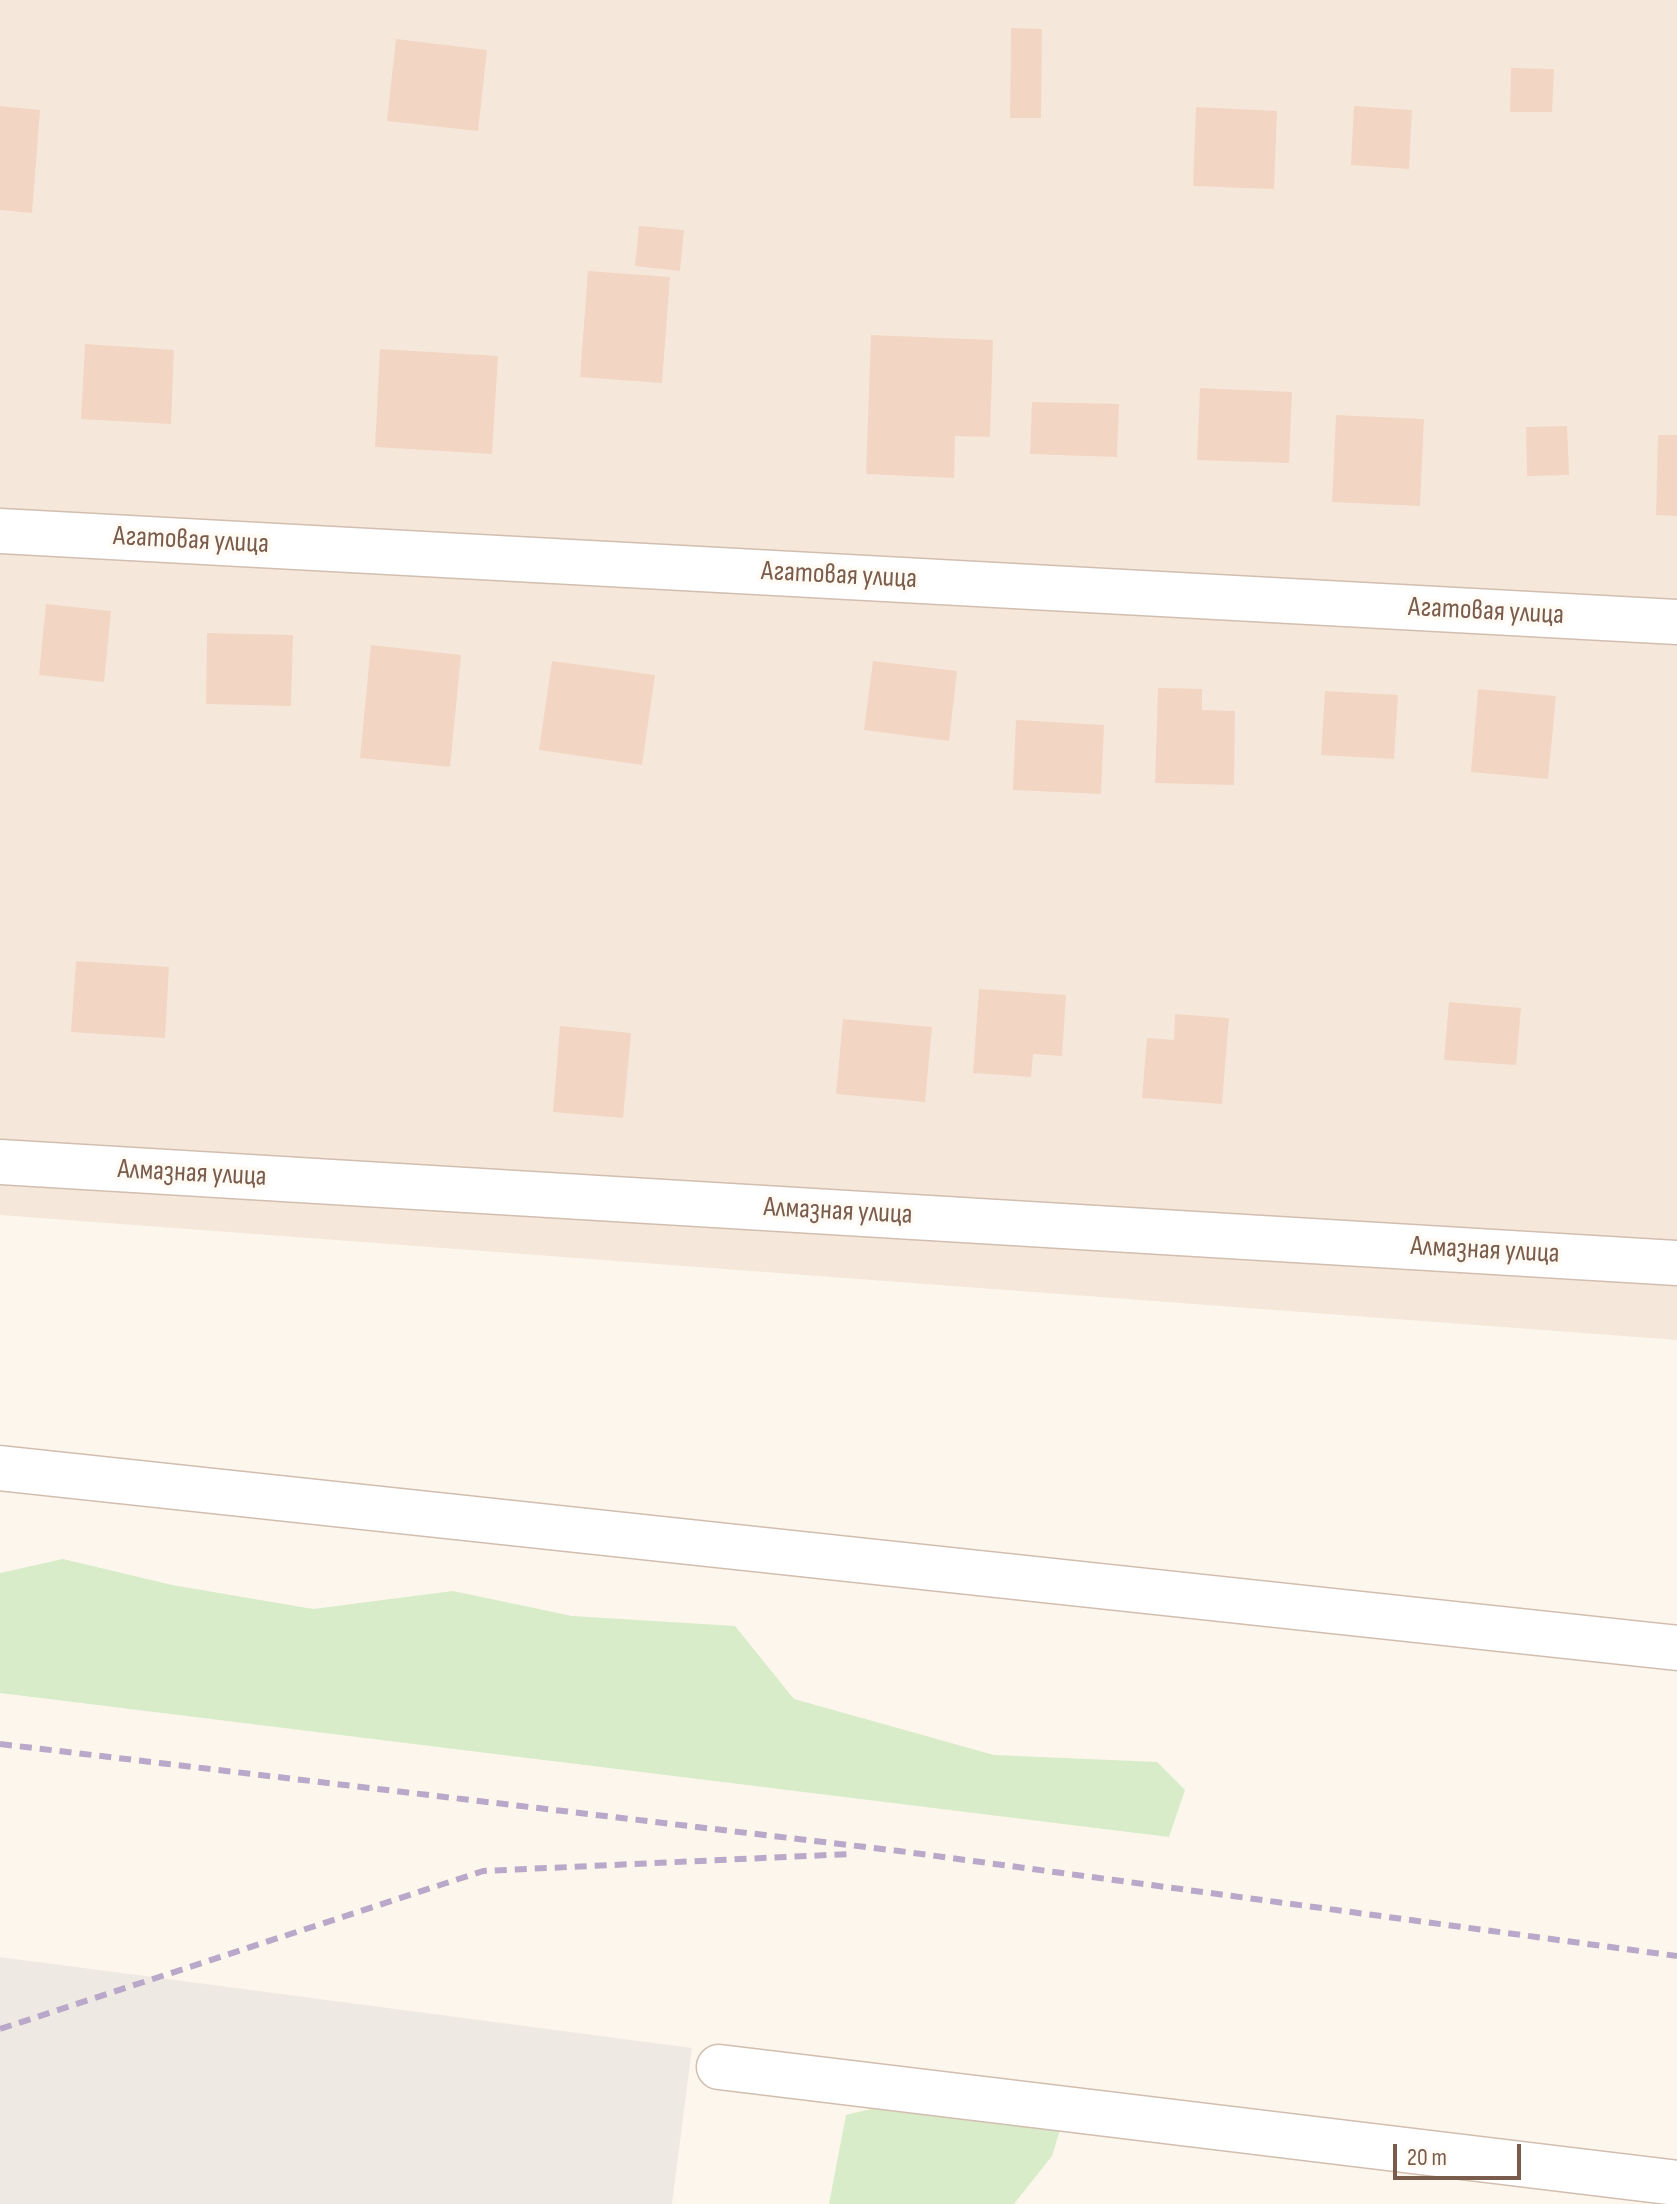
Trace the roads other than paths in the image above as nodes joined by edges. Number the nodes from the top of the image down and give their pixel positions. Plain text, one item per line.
1 (0, 531) edge
2 (1677, 622) edge
3 (0, 1162) edge
4 (1677, 1263) edge
5 (0, 1468) edge
6 (1677, 1648) edge
7 (719, 2067) dead end
8 (1677, 2183) edge

1 - 2 street, Агатовая улица
3 - 4 street, Алмазная улица
5 - 6 street
7 - 8 street

